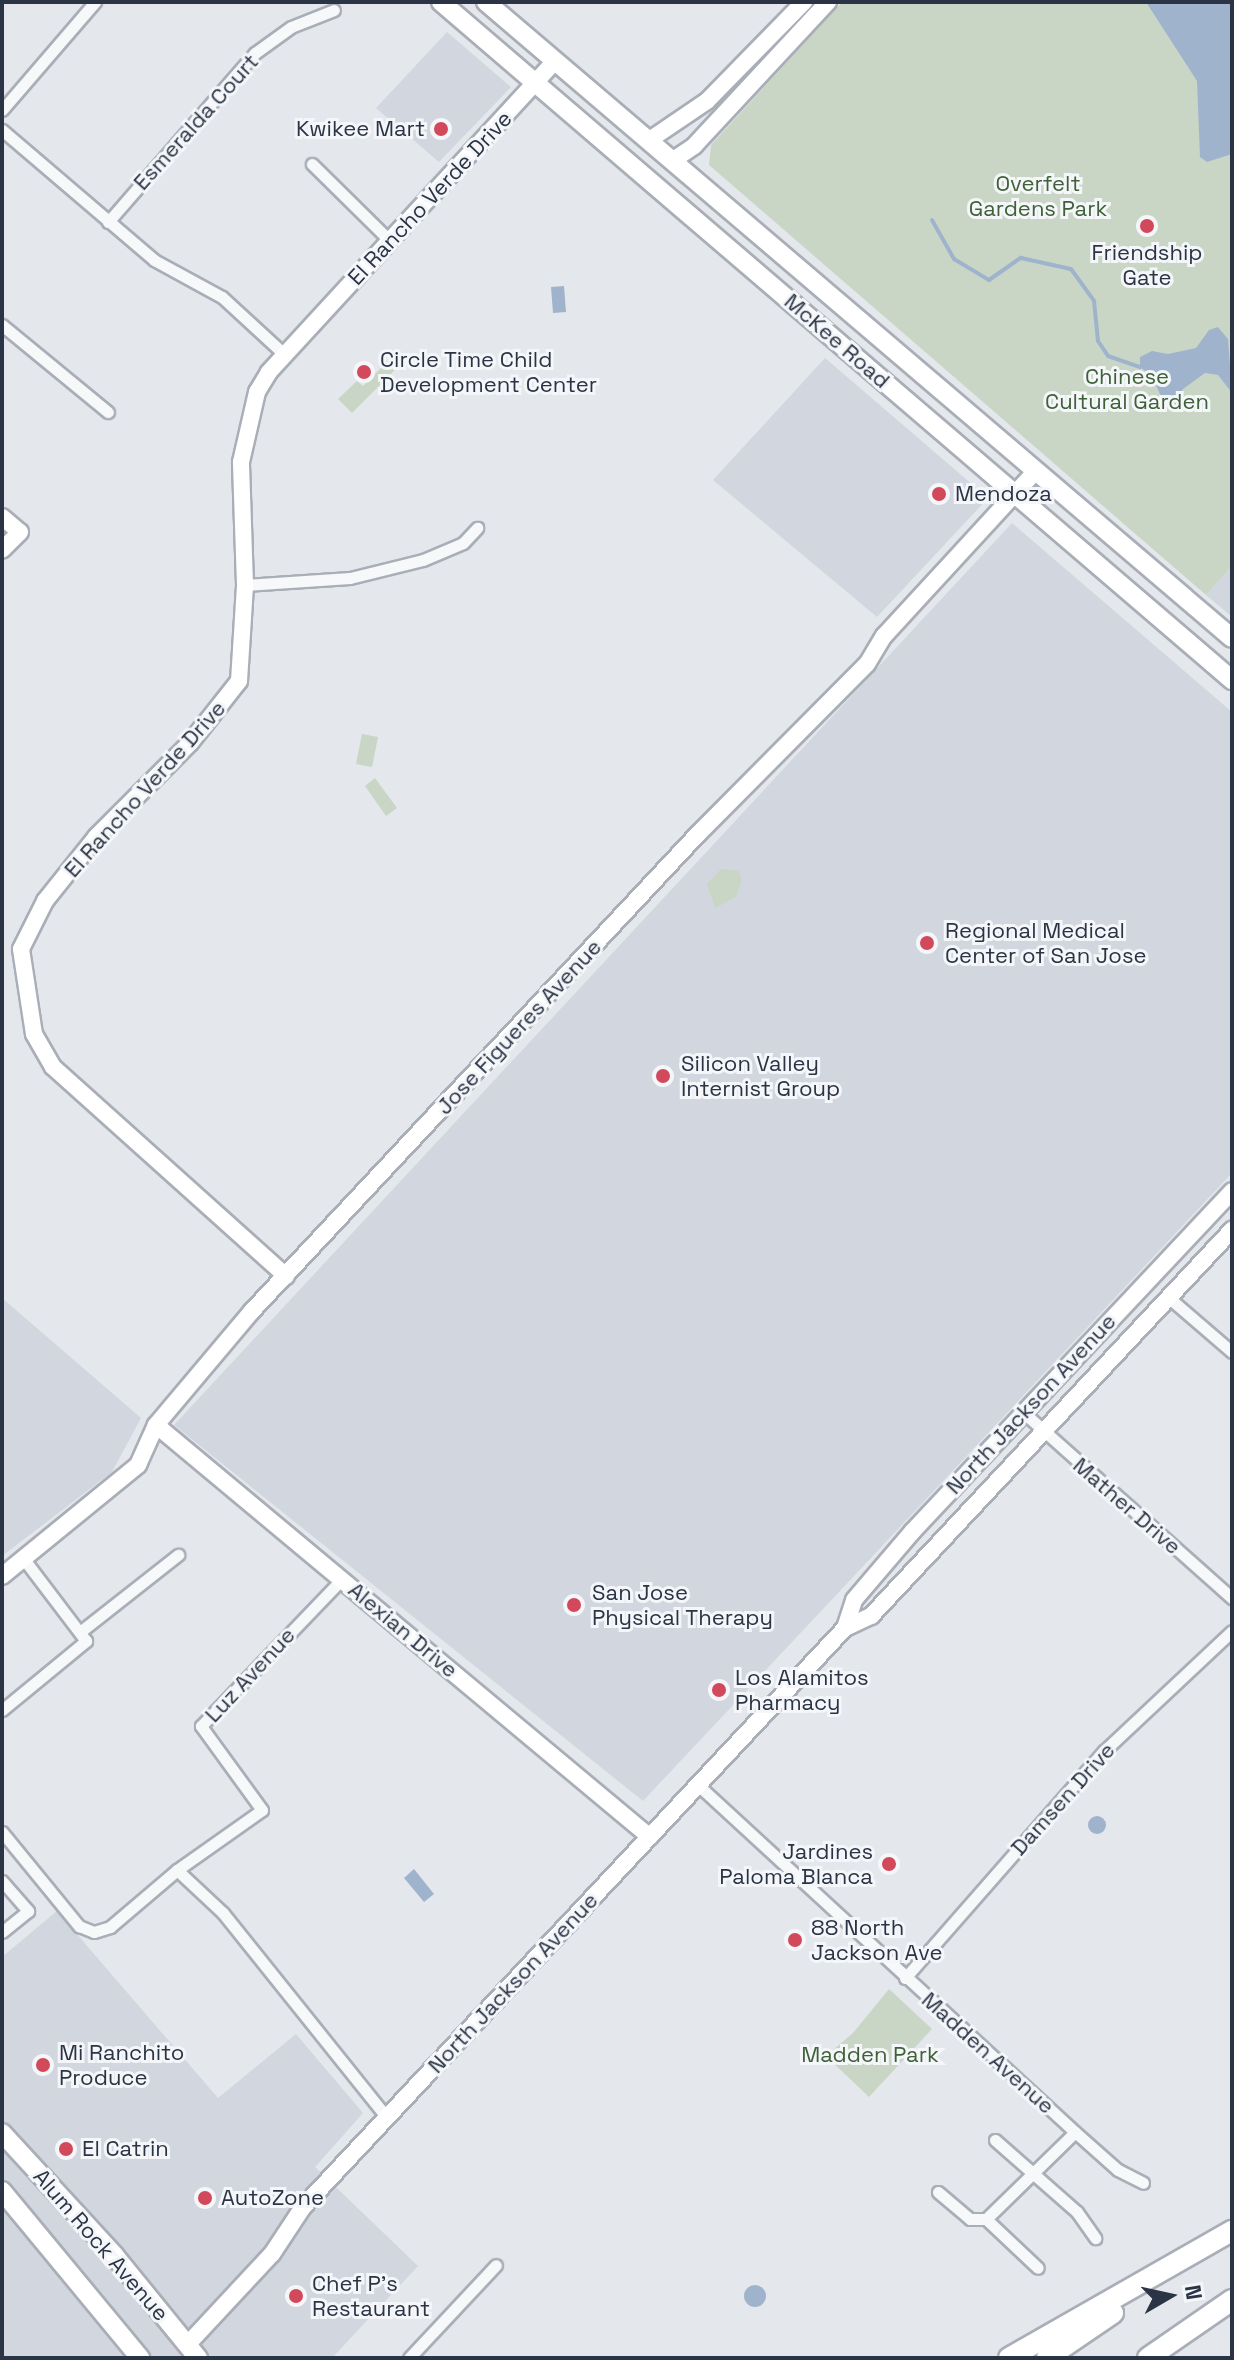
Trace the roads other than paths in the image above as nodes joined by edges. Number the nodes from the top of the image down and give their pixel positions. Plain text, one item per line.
1 (95, 2) edge
2 (441, 2) edge
3 (486, 2) edge
4 (804, 2) edge
5 (828, 2) edge
6 (334, 10) dead end
7 (555, 61) junction
8 (536, 84) junction
9 (2, 110) edge
10 (2, 130) edge
11 (648, 141) junction
12 (672, 161) junction
13 (312, 164) dead end
14 (108, 222) junction
15 (390, 241) junction
16 (2, 325) edge
17 (284, 354) junction
18 (108, 412) dead end
19 (1035, 472) junction
20 (1016, 494) junction
21 (2, 517) edge
22 (477, 528) dead end
23 (2, 550) edge
24 (245, 585) junction
25 (1232, 638) edge
26 (1232, 680) edge
27 (1232, 1191) edge
28 (1232, 1230) edge
29 (286, 1276) junction
30 (1168, 1297) junction
31 (1232, 1352) edge
32 (1023, 1412) junction
33 (156, 1425) junction
34 (1043, 1431) junction
35 (178, 1555) dead end
36 (23, 1558) junction
37 (2, 1576) edge
38 (342, 1579) junction
39 (1232, 1598) edge
40 (845, 1628) junction
41 (1232, 1631) edge
42 (80, 1632) junction
43 (2, 1710) edge
44 (698, 1785) junction
45 (2, 1832) edge
46 (650, 1837) junction
47 (177, 1870) junction
48 (2, 1881) edge
49 (2, 1932) edge
50 (905, 1978) junction
51 (387, 2118) junction
52 (1075, 2132) junction
53 (2, 2133) edge
54 (995, 2140) dead end
55 (1032, 2176) junction
56 (1143, 2183) dead end
57 (2, 2191) edge
58 (938, 2192) dead end
59 (986, 2219) junction
60 (1232, 2232) edge
61 (1095, 2238) dead end
62 (496, 2265) dead end
63 (1038, 2268) dead end
64 (1232, 2301) edge
65 (187, 2354) edge
66 (140, 2358) edge
67 (409, 2358) edge
68 (1009, 2358) edge
69 (1047, 2358) edge
70 (1148, 2358) edge
71 (1162, 2358) edge

1 - 9 street
2 - 8 main road, McKee Road
3 - 7 main road, McKee Road
4 - 11 street
5 - 12 street
6 - 14 street, Esmeralda Court
7 - 8 street, El Rancho Verde Drive
7 - 11 main road, McKee Road
8 - 15 street, El Rancho Verde Drive
8 - 20 main road, McKee Road
10 - 14 street
11 - 12 main road, McKee Road
12 - 19 main road, McKee Road
13 - 15 street
14 - 17 street
15 - 17 street, El Rancho Verde Drive
16 - 18 street
17 - 24 street, El Rancho Verde Drive
19 - 20 street, Jose Figueres Avenue
19 - 25 main road, McKee Road
20 - 26 main road, McKee Road
20 - 29 street, Jose Figueres Avenue
21 - 23 street
22 - 24 street
24 - 29 street, El Rancho Verde Drive
27 - 32 street, North Jackson Avenue
28 - 30 street, North Jackson Avenue
29 - 33 street, Jose Figueres Avenue
30 - 31 street
30 - 34 street, North Jackson Avenue
32 - 34 street, Mather Drive
32 - 40 street, North Jackson Avenue
33 - 36 street, Jose Figueres Avenue
33 - 38 street, Alexian Drive
34 - 39 street, Mather Drive
34 - 40 street, North Jackson Avenue
35 - 42 street
36 - 37 street, Jose Figueres Avenue
36 - 42 street
38 - 46 street, Alexian Drive
38 - 47 street, Luz Avenue
40 - 44 street, North Jackson Avenue
41 - 50 street, Damsen Drive
42 - 43 street
44 - 46 street, North Jackson Avenue
44 - 50 street, Madden Avenue
45 - 47 street, Luz Avenue
46 - 51 street, North Jackson Avenue
47 - 51 street
48 - 49 street
50 - 52 street, Madden Avenue
51 - 65 street, North Jackson Avenue
52 - 55 street
52 - 56 street, Madden Avenue
53 - 65 main road, Alum Rock Avenue
54 - 55 street
55 - 59 street
55 - 61 street
57 - 66 main road, Alum Rock Avenue
58 - 59 street
59 - 63 street
60 - 68 highway
60 - 69 highway
62 - 67 street
64 - 70 highway
64 - 71 highway

